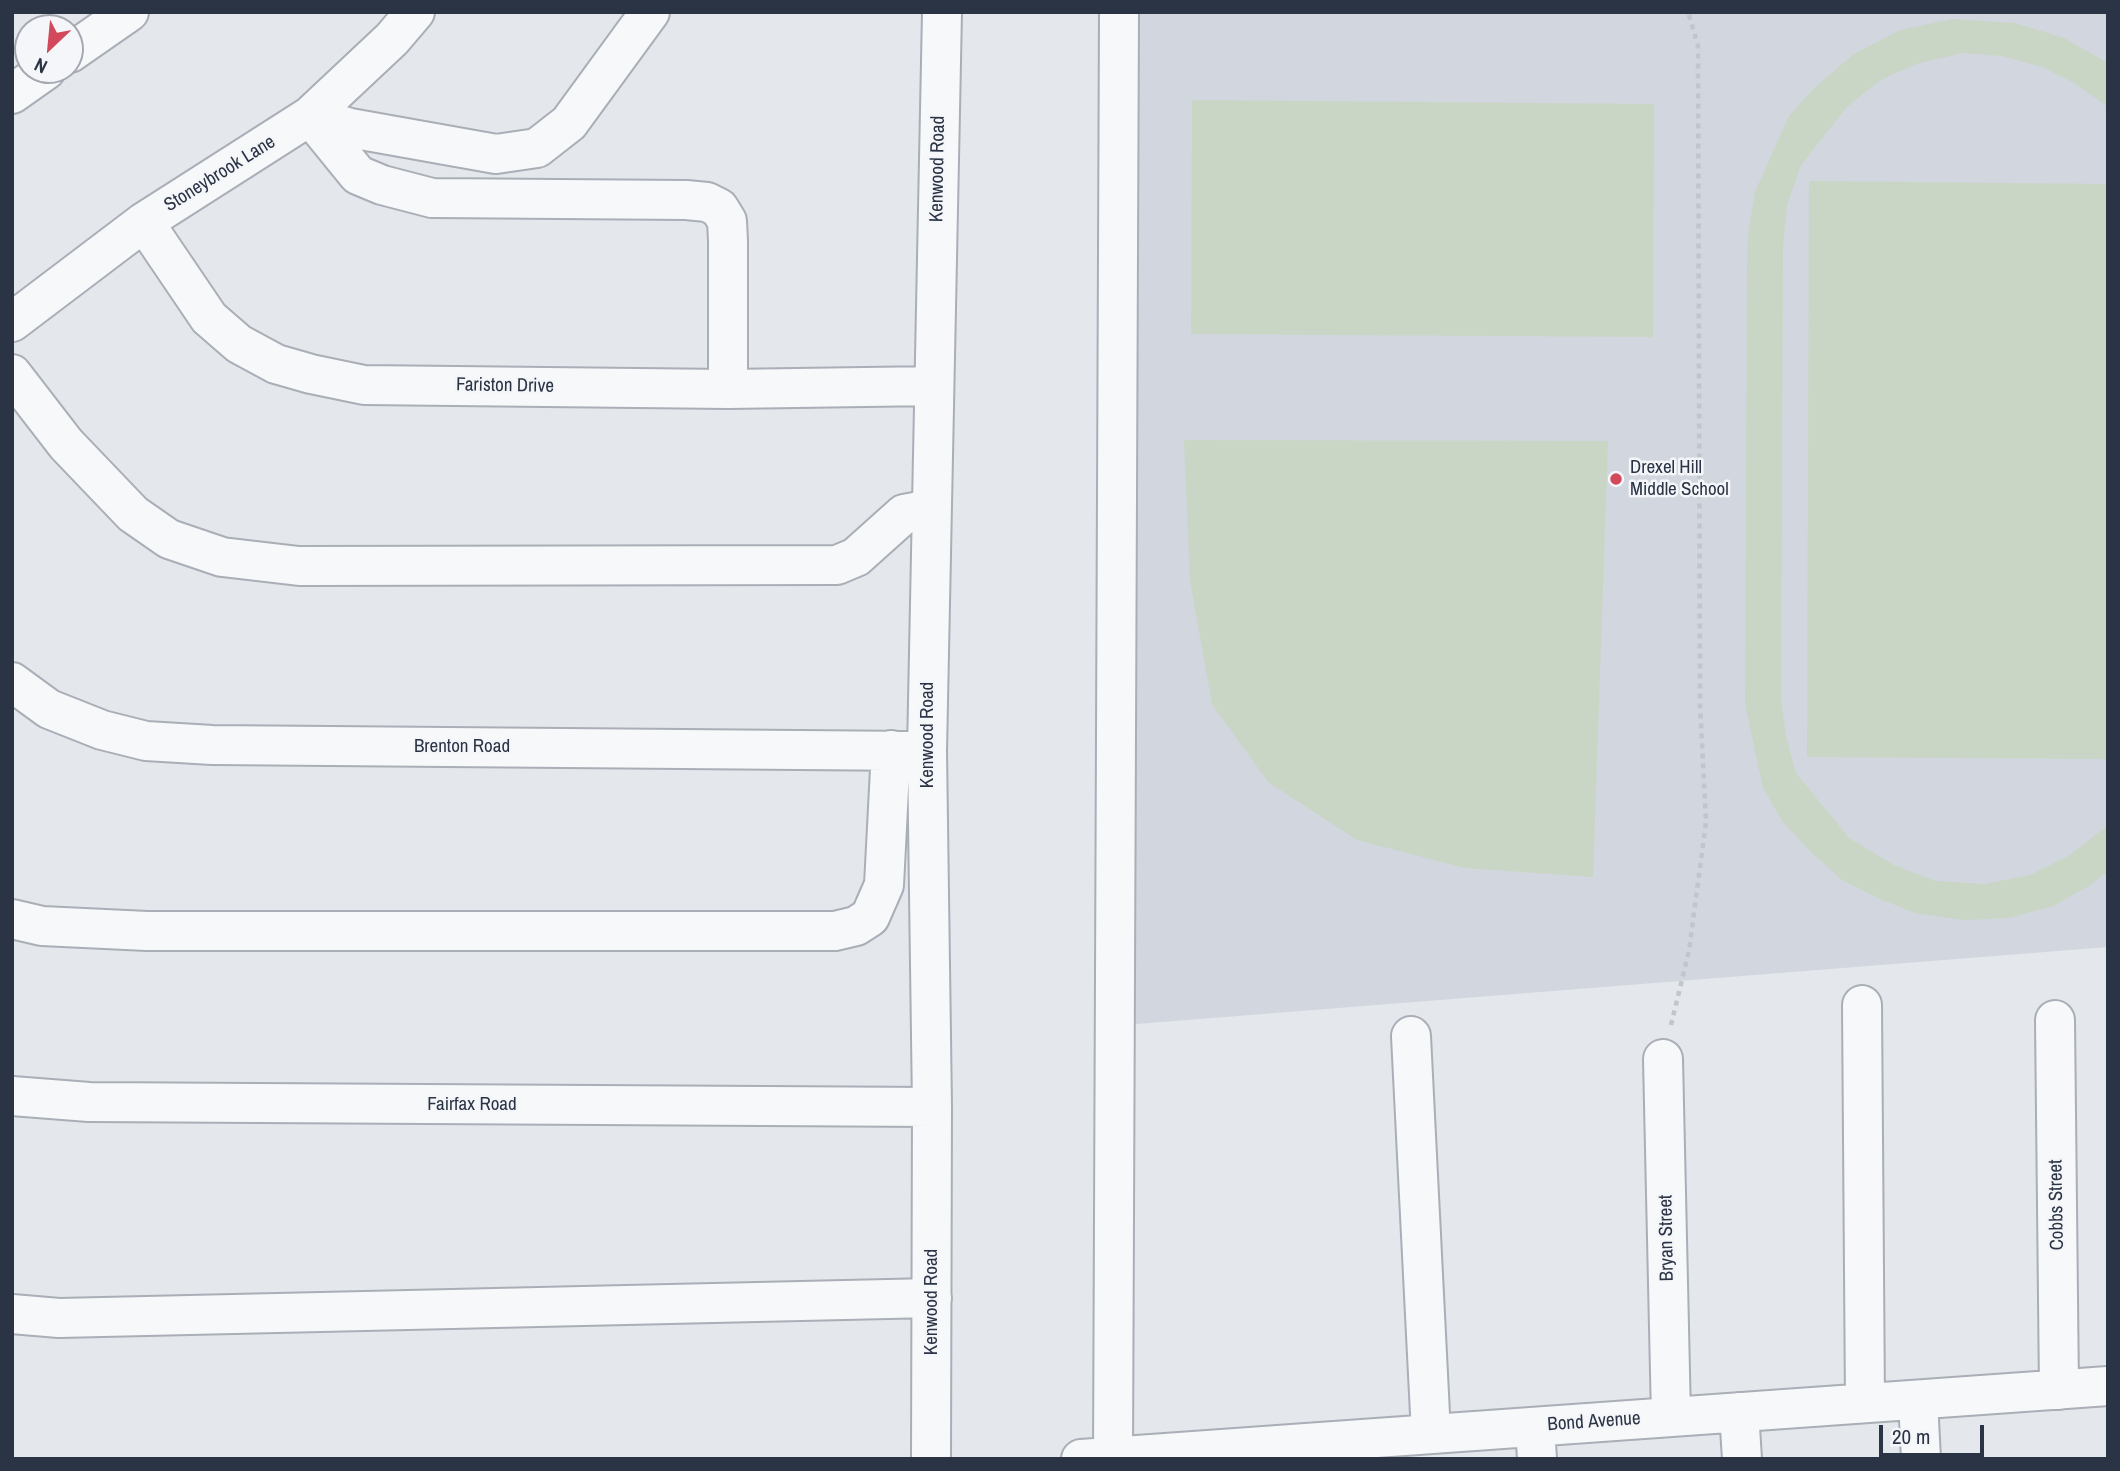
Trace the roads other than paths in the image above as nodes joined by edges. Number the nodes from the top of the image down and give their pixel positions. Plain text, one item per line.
1 (129, 12) edge
2 (415, 12) edge
3 (650, 12) edge
4 (942, 12) edge
5 (1119, 12) edge
6 (84, 43) edge
7 (310, 116) junction
8 (144, 222) junction
9 (12, 322) edge
10 (12, 374) edge
11 (934, 386) junction
12 (728, 389) junction
13 (931, 509) junction
14 (12, 682) edge
15 (909, 751) junction
16 (12, 919) edge
17 (1862, 1005) dead end
18 (2054, 1020) dead end
19 (1411, 1036) dead end
20 (1663, 1059) road end
21 (12, 1096) edge
22 (932, 1107) junction
23 (932, 1298) junction
24 (12, 1314) edge
25 (2059, 1390) junction
26 (2107, 1395) edge
27 (1917, 1400) junction
28 (1865, 1404) junction
29 (1739, 1412) junction
30 (1671, 1417) junction
31 (1431, 1434) junction
32 (1536, 1443) edge
33 (1344, 1449) edge
34 (1097, 1458) edge
35 (932, 1459) edge
36 (1742, 1459) edge
37 (1921, 1459) edge

1 - 6 street
2 - 7 street, Stoneybrook Lane
3 - 7 street
4 - 11 street, Kenwood Road
5 - 34 street
7 - 8 street, Stoneybrook Lane
7 - 12 street
8 - 9 street, Stoneybrook Lane
8 - 12 street, Fariston Drive
10 - 13 street
11 - 12 street, Fariston Drive
11 - 13 street, Kenwood Road
13 - 15 street, Kenwood Road
14 - 15 street, Brenton Road
15 - 16 street
15 - 22 street, Kenwood Road
17 - 28 street
18 - 25 street, Cobbs Street
19 - 31 street
20 - 30 street, Bryan Street
21 - 22 street, Fairfax Road
22 - 23 street, Kenwood Road
23 - 24 street
23 - 35 street, Kenwood Road
25 - 26 street, Bond Avenue
25 - 27 street, Bond Avenue
27 - 28 street, Bond Avenue
27 - 37 street
28 - 29 street, Bond Avenue
29 - 30 street, Bond Avenue
29 - 36 street
30 - 32 street, Bond Avenue
31 - 32 street, Bond Avenue
31 - 33 street, Bond Avenue
33 - 34 street, Bond Avenue

